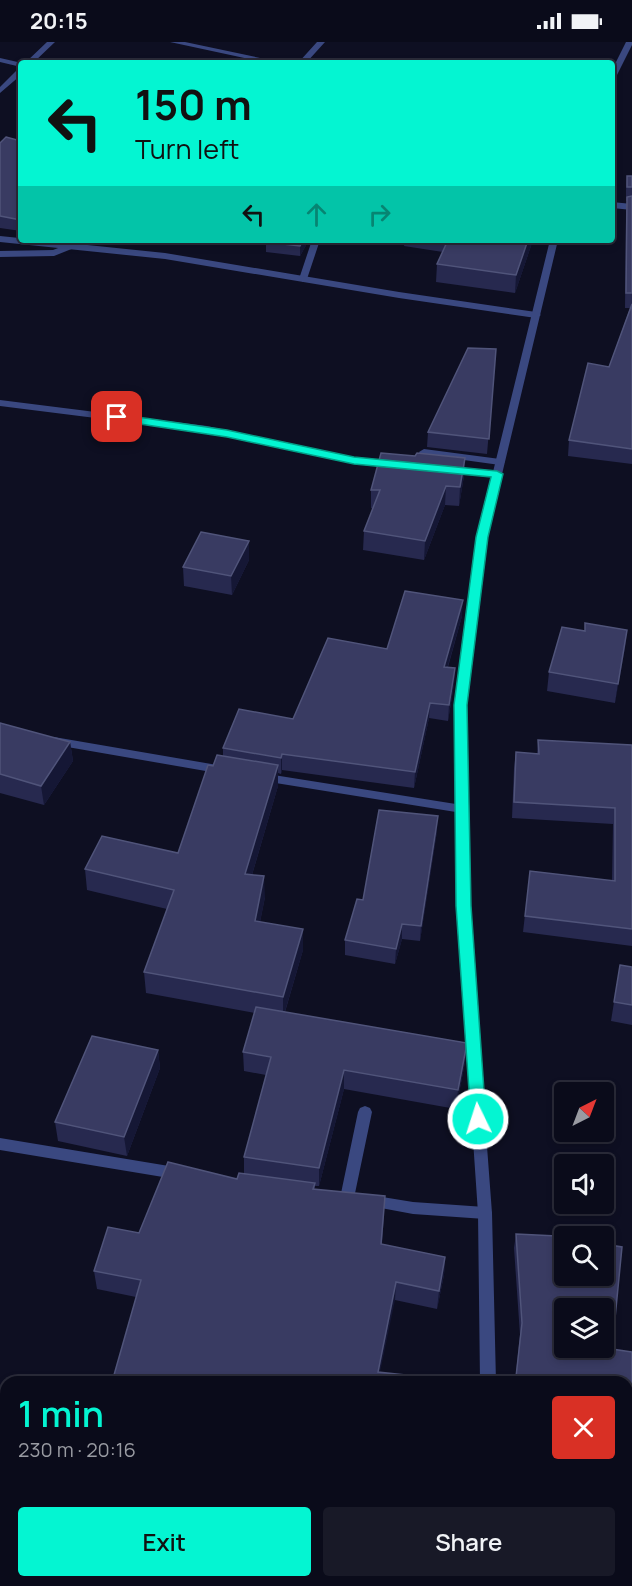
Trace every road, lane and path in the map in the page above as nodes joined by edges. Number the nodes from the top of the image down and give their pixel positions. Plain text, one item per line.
1 (51, 42) edge
2 (174, 42) edge
3 (321, 42) edge
4 (630, 42) edge
5 (0, 60) edge
6 (32, 60) edge
7 (265, 60) edge
8 (305, 60) edge
9 (18, 64) edge
10 (615, 71) edge
11 (18, 74) edge
12 (0, 92) edge
13 (615, 205) edge
14 (632, 207) edge
15 (0, 239) edge
16 (18, 241) edge
17 (41, 243) edge
18 (315, 243) edge
19 (553, 243) edge
20 (71, 246) junction
21 (0, 254) edge
22 (303, 279) junction
23 (536, 315) junction
24 (0, 403) edge
25 (424, 452) edge
26 (407, 466) edge
27 (499, 468) junction
28 (441, 469) edge
29 (45, 739) edge
30 (462, 809) junction
31 (365, 1112) dead end
32 (0, 1144) edge
33 (199, 1176) edge
34 (485, 1213) junction
35 (488, 1376) edge

1 - 6 street
2 - 7 street
3 - 8 street
4 - 10 street
5 - 9 street
11 - 12 street
13 - 14 street
15 - 16 street
17 - 20 street
18 - 22 street
19 - 23 street
20 - 21 street
20 - 22 street
22 - 23 street
23 - 27 street
24 - 26 street
25 - 27 street
27 - 28 street
27 - 30 street
29 - 30 street
30 - 34 street
31 - 34 street
32 - 33 street
34 - 35 street

